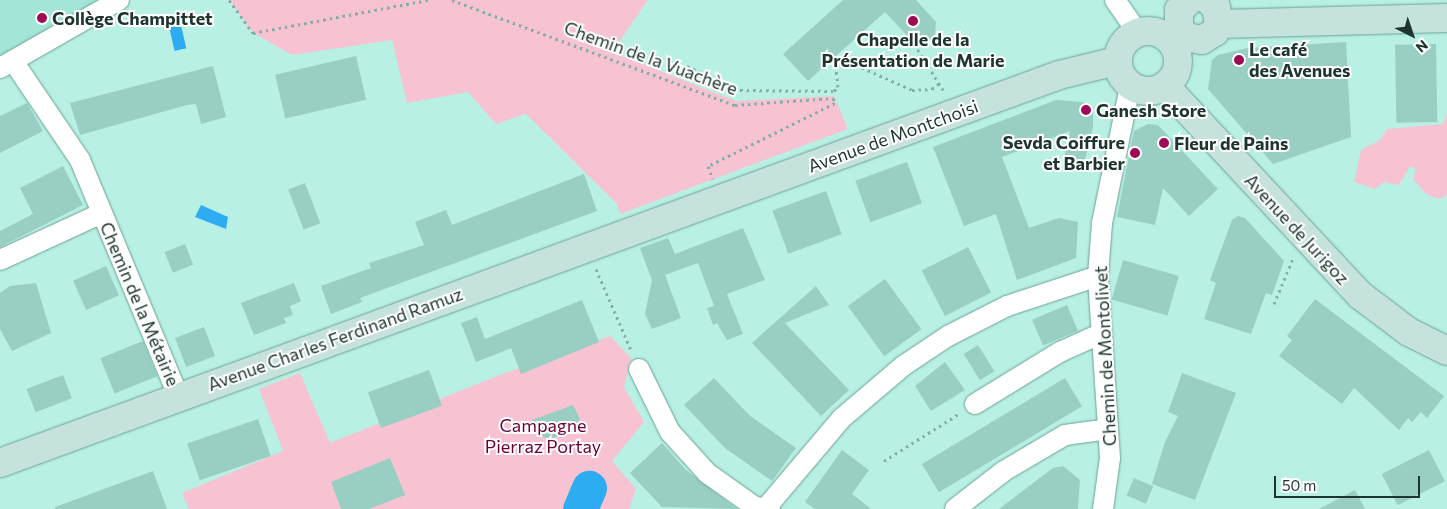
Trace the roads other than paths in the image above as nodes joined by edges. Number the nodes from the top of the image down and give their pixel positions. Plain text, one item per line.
1 (119, 0) edge
2 (1116, 0) edge
3 (1208, 0) edge
4 (1184, 5) edge
5 (1447, 18) edge
6 (1144, 32) junction
7 (1210, 32) junction
8 (1117, 61) junction
9 (1178, 62) junction
10 (4, 63) edge
11 (1130, 86) junction
12 (1166, 86) junction
13 (102, 212) junction
14 (671, 216) joint
15 (0, 260) edge
16 (1098, 276) junction
17 (1102, 333) junction
18 (1447, 351) edge
19 (639, 369) road end
20 (178, 395) junction
21 (975, 404) road end
22 (1108, 429) junction
23 (0, 463) edge
24 (767, 509) edge
25 (955, 509) edge
26 (1103, 509) edge

1 - 10 street
2 - 6 street
3 - 7 street
4 - 6 street
4 - 7 street
5 - 7 street
6 - 8 street
6 - 9 street
7 - 9 street
8 - 11 street
8 - 14 street, Avenue de Montchoisi
9 - 12 street
10 - 13 street, Chemin de la Métairie
11 - 12 street
11 - 16 street, Chemin de Montolivet
12 - 18 street, Avenue de Jurigoz
13 - 15 street, Chemin de la Métairie
13 - 20 street, Chemin de la Métairie
14 - 20 street, Avenue Charles Ferdinand Ramuz
16 - 17 street, Chemin de Montolivet
16 - 24 street
17 - 21 street
17 - 22 street, Chemin de Montolivet
19 - 24 street
20 - 23 street, Avenue Charles Ferdinand Ramuz
22 - 25 street
22 - 26 street, Chemin de Montolivet

